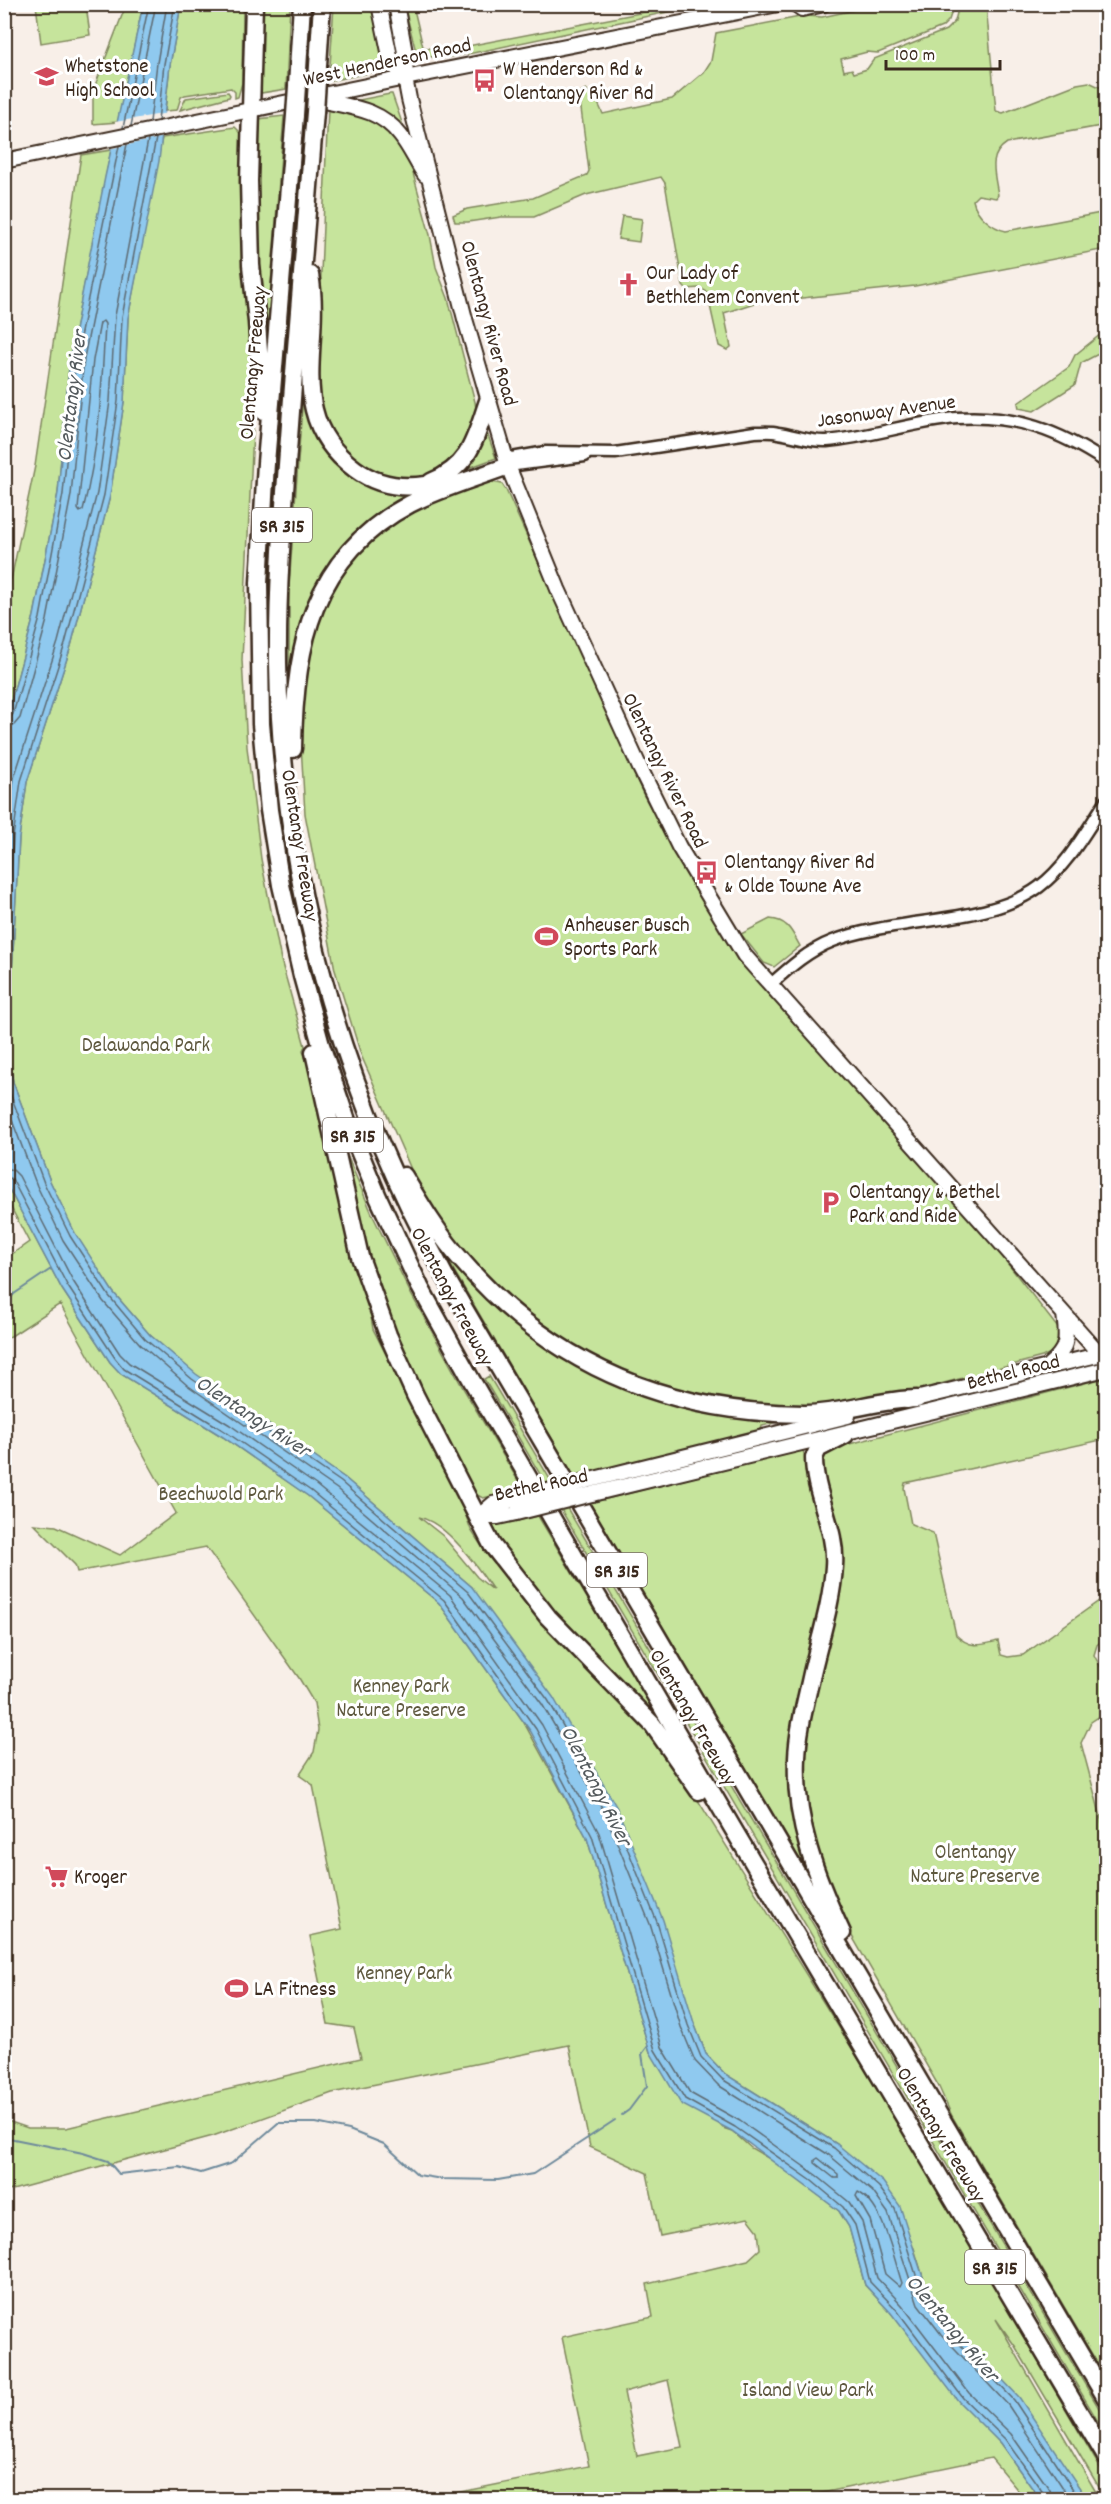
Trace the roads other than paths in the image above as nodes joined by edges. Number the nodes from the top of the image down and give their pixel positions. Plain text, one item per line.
1 (254, 4) edge
2 (302, 4) edge
3 (322, 4) edge
4 (379, 4) edge
5 (396, 4) edge
6 (778, 4) edge
7 (795, 4) edge
8 (824, 4) edge
9 (405, 78) junction
10 (312, 105) junction
11 (250, 110) junction
12 (4, 161) edge
13 (431, 184) junction
14 (305, 243) junction
15 (489, 401) junction
16 (1107, 462) edge
17 (266, 463) junction
18 (507, 463) junction
19 (412, 487) junction
20 (1107, 801) edge
21 (289, 807) junction
22 (302, 976) junction
23 (770, 985) junction
24 (369, 1117) junction
25 (1064, 1314) junction
26 (1104, 1356) edge
27 (1048, 1366) junction
28 (1107, 1369) edge
29 (917, 1399) junction
30 (845, 1435) junction
31 (589, 1488) junction
32 (478, 1517) junction
33 (732, 1827) junction
34 (880, 2015) junction
35 (1107, 2398) edge
36 (1107, 2457) edge

1 - 11 highway
2 - 17 highway, Olentangy Freeway / SR 315, bridge
3 - 10 highway, Olentangy Freeway / SR 315, bridge
4 - 9 main road, Olentangy River Road
5 - 9 main road, Olentangy River Road
6 - 9 main road, West Henderson Road
7 - 8 main road
9 - 10 main road, West Henderson Road
9 - 13 main road, Olentangy River Road
10 - 11 main road, West Henderson Road
10 - 13 main road
10 - 14 highway, Olentangy Freeway / SR 315
11 - 12 main road, West Henderson Road
11 - 17 highway
13 - 15 main road, Olentangy River Road
14 - 19 highway
14 - 21 highway, Olentangy Freeway / SR 315
15 - 18 main road, Olentangy River Road
15 - 19 highway
16 - 18 street, Jasonway Avenue
17 - 22 highway, Olentangy Freeway / SR 315
18 - 19 highway
18 - 21 highway
18 - 23 main road, Olentangy River Road
20 - 23 street
21 - 24 highway, Olentangy Freeway / SR 315
22 - 32 highway
22 - 33 highway, Olentangy Freeway / SR 315
23 - 25 main road, Olentangy River Road
24 - 29 highway
24 - 34 highway, Olentangy Freeway / SR 315
25 - 26 main road, Olentangy River Road
25 - 27 main road
26 - 27 main road, Bethel Road
27 - 29 main road, Bethel Road
28 - 30 main road, Bethel Road
29 - 31 main road, Bethel Road
30 - 31 main road, Bethel Road
30 - 34 highway
31 - 32 main road, Bethel Road, bridge
32 - 33 highway
33 - 36 highway, Olentangy Freeway / SR 315
34 - 35 highway, Olentangy Freeway / SR 315

